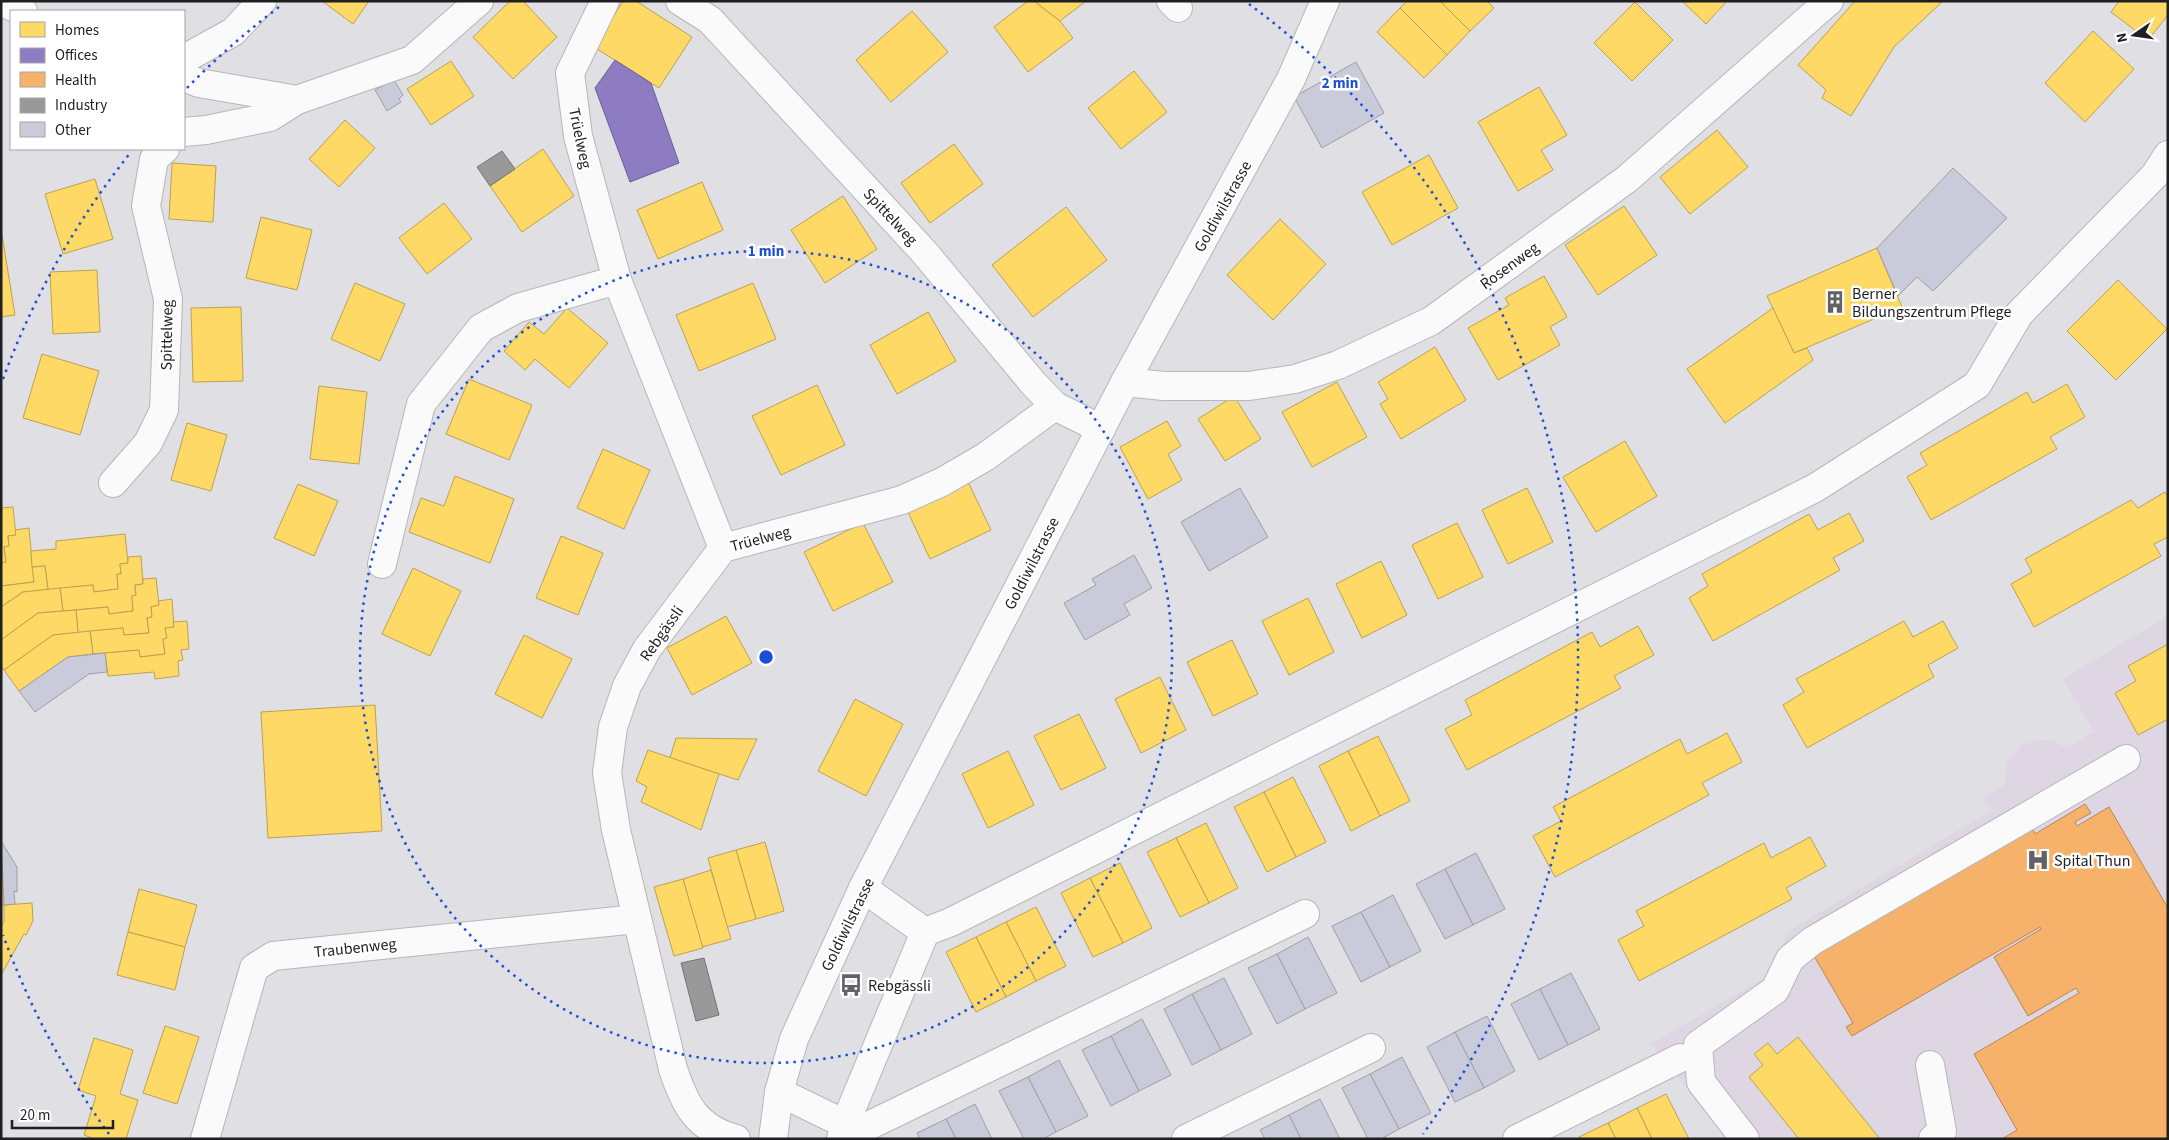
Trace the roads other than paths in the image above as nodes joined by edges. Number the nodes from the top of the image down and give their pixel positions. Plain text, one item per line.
1 (262, 1) edge
2 (479, 1) edge
3 (605, 1) edge
4 (680, 1) edge
5 (1325, 1) edge
6 (1829, 1) edge
7 (1, 2) edge
8 (21, 10) edge
9 (185, 58) edge
10 (185, 77) edge
11 (297, 100) junction
12 (185, 132) edge
13 (164, 150) edge
14 (2168, 155) edge
15 (617, 280) junction
16 (1125, 382) junction
17 (1055, 406) junction
18 (1100, 429) junction
19 (113, 483) dead end
20 (723, 548) junction
21 (382, 564) dead end
22 (2126, 759) dead end
23 (863, 888) junction
24 (1305, 914) dead end
25 (637, 919) junction
26 (925, 932) junction
27 (1371, 1048) dead end
28 (1680, 1058) dead end
29 (1930, 1065) dead end
30 (779, 1092) junction
31 (846, 1134) edge
32 (205, 1139) edge
33 (736, 1139) edge
34 (773, 1139) edge
35 (1186, 1139) edge
36 (1517, 1139) edge
37 (1745, 1139) edge
38 (1933, 1139) edge

1 - 9 street
2 - 11 street
3 - 15 street, Trüelweg
4 - 17 street, Spittelweg
5 - 16 street, Goldiwilstrasse
6 - 16 street, Rosenweg
7 - 8 street
10 - 11 street
11 - 12 street
13 - 19 street, Spittelweg
14 - 26 street
15 - 20 street, Trüelweg
15 - 21 street
16 - 18 street, Goldiwilstrasse
17 - 18 street, Spittelweg
17 - 20 street, Trüelweg
18 - 23 street, Goldiwilstrasse
20 - 25 street, Rebgässli
22 - 37 street
23 - 26 street
23 - 30 street, Goldiwilstrasse
24 - 31 street
25 - 32 street, Traubenweg
25 - 33 street, Rebgässli
26 - 31 street
27 - 35 street
28 - 36 street
29 - 38 street
30 - 31 street
30 - 34 street, Goldiwilstrasse

